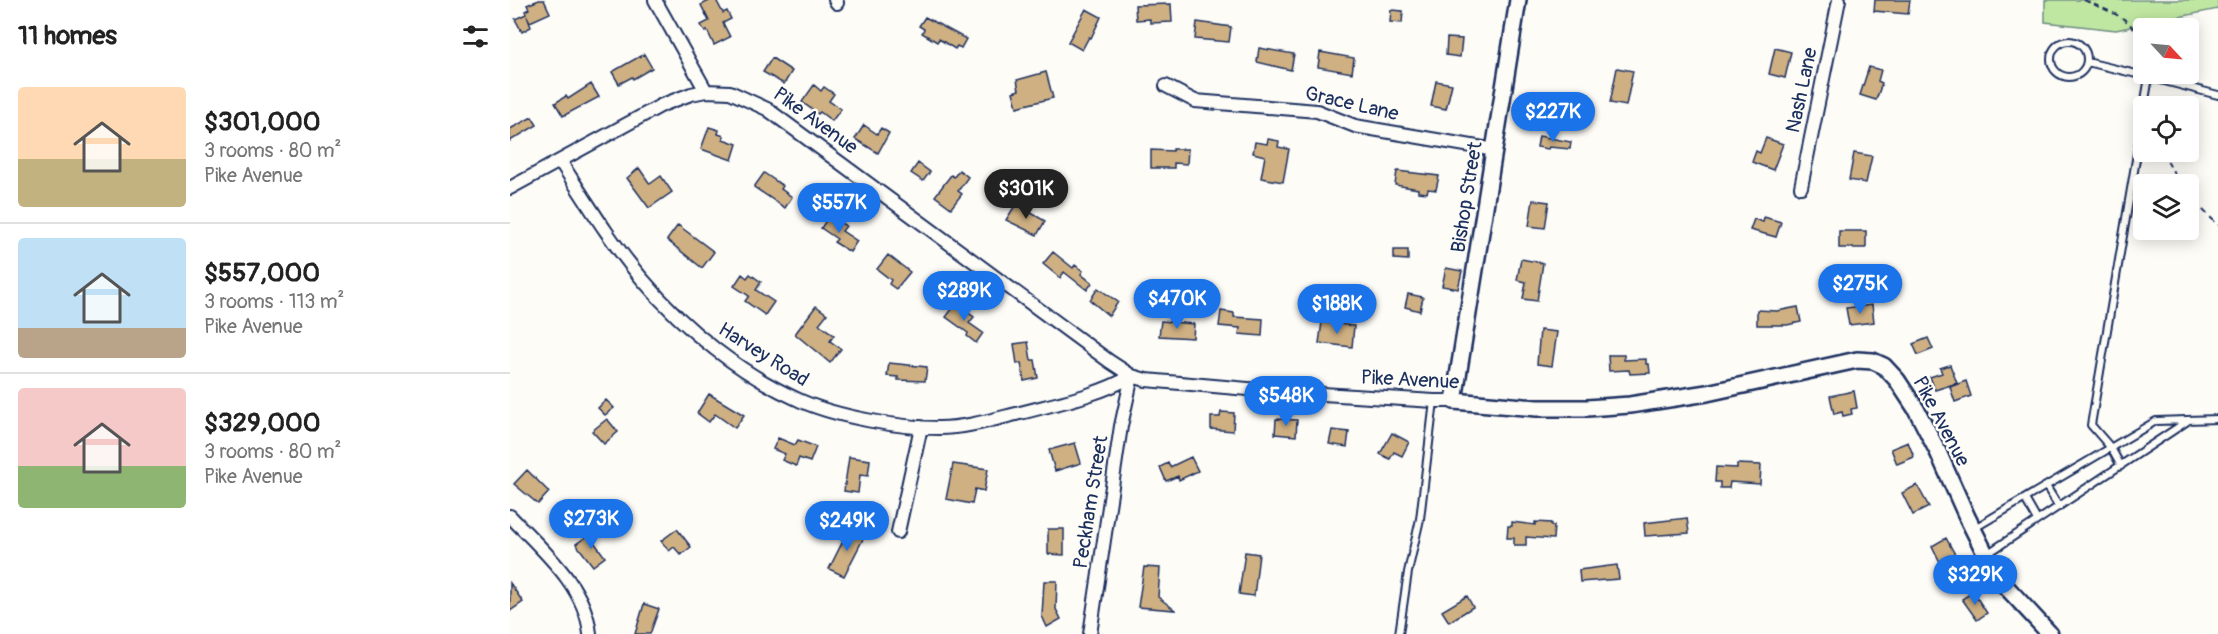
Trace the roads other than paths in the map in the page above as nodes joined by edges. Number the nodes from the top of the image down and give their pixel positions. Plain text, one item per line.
1 (655, 0) edge
2 (1518, 0) edge
3 (1839, 0) edge
4 (2087, 62) junction
5 (2133, 73) edge
6 (2176, 84) edge
7 (1166, 86) dead end
8 (706, 91) junction
9 (2218, 95) edge
10 (1495, 150) junction
11 (560, 161) junction
12 (2136, 162) edge
13 (1801, 187) dead end
14 (510, 188) edge
15 (1132, 376) junction
16 (1454, 401) junction
17 (1434, 402) junction
18 (2218, 419) edge
19 (2189, 420) junction
20 (921, 427) junction
21 (2111, 448) junction
22 (2121, 465) junction
23 (2046, 486) junction
24 (2025, 500) junction
25 (2059, 507) junction
26 (510, 516) edge
27 (2037, 520) junction
28 (1973, 529) junction
29 (898, 532) dead end
30 (1985, 555) junction
31 (590, 634) edge
32 (1090, 634) edge
33 (1399, 634) edge
34 (2050, 634) edge

1 - 8 street
2 - 10 street, Bishop Street
3 - 13 street, Nash Lane
4 - 4 lane
4 - 5 lane
6 - 9 lane
7 - 10 street, Grace Lane
8 - 11 street, Pike Avenue
8 - 15 street, Pike Avenue
10 - 16 street, Bishop Street
11 - 14 street, Pike Avenue
11 - 20 street, Harvey Road
12 - 21 lane
15 - 17 street, Pike Avenue
15 - 20 street, Harvey Road
15 - 32 street, Peckham Street
16 - 17 street, Pike Avenue
16 - 28 street, Pike Avenue
17 - 33 lane
18 - 19 lane
19 - 21 lane
19 - 22 lane
20 - 29 street
21 - 22 lane
21 - 23 lane
22 - 25 lane
23 - 24 lane
23 - 25 lane
24 - 27 lane
24 - 28 lane
25 - 27 lane
26 - 31 street
27 - 30 lane
28 - 30 street, Pike Avenue
30 - 34 street, Pike Avenue

